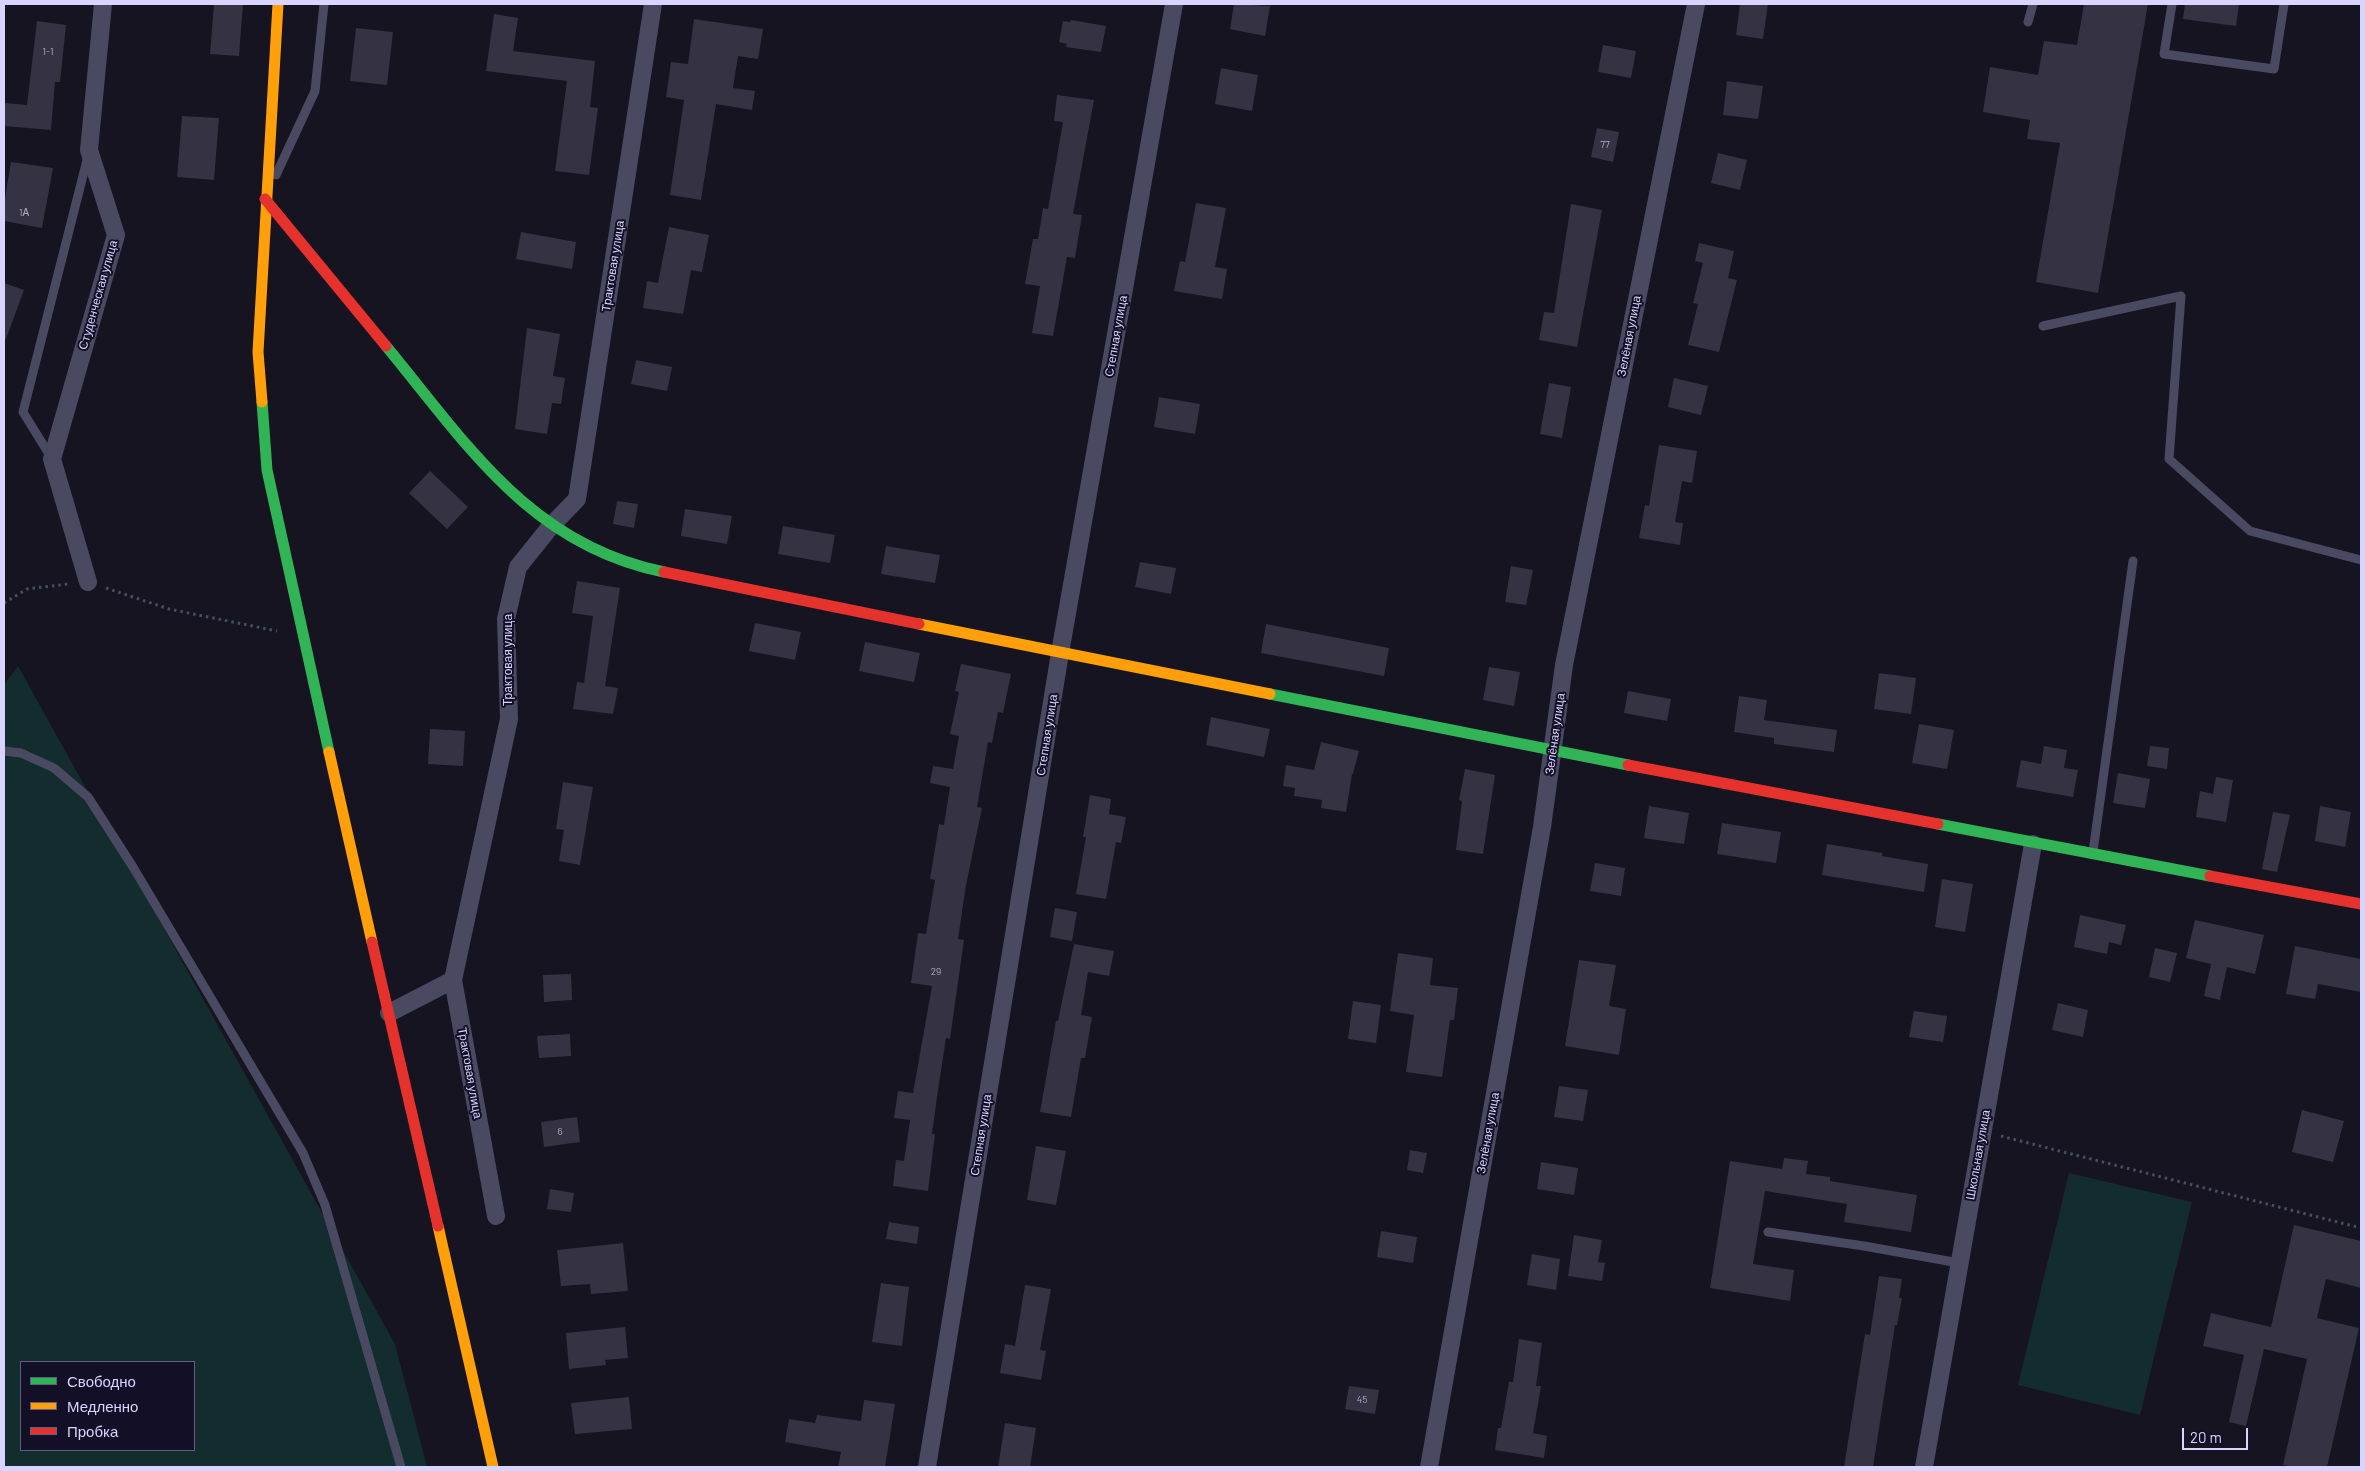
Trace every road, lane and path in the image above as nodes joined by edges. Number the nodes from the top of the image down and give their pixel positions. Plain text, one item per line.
1 (103, 4) edge
2 (278, 4) edge
3 (324, 4) edge
4 (653, 4) edge
5 (1174, 4) edge
6 (1696, 4) edge
7 (2033, 4) edge
8 (2172, 4) edge
9 (2284, 4) edge
10 (2028, 22) dead end
11 (90, 150) junction
12 (265, 199) junction
13 (2043, 326) dead end
14 (52, 459) junction
15 (551, 526) junction
16 (2361, 560) edge
17 (2133, 561) dead end
18 (88, 582) junction
19 (4, 603) edge
20 (302, 636) junction
21 (1060, 653) junction
22 (1552, 750) junction
23 (4, 751) edge
24 (2033, 844) junction
25 (2093, 854) junction
26 (2361, 904) edge
27 (453, 980) junction
28 (389, 1013) junction
29 (1983, 1132) junction
30 (496, 1216) dead end
31 (2361, 1228) edge
32 (1768, 1232) dead end
33 (1959, 1263) junction
34 (401, 1467) edge
35 (493, 1467) edge
36 (927, 1467) edge
37 (1429, 1467) edge
38 (1924, 1467) edge

1 - 11 street, Студенческая улица
2 - 12 street
3 - 12 lane
4 - 15 street, Трактовая улица
5 - 21 street, Степная улица
6 - 22 street, Зелёная улица
7 - 10 lane
8 - 9 lane
11 - 14 street, Студенческая улица
11 - 14 lane
12 - 15 street
12 - 20 street
13 - 16 lane
14 - 18 street
15 - 21 street
15 - 27 street, Трактовая улица
17 - 25 lane
18 - 19 path
18 - 20 path
20 - 28 street
21 - 22 street
21 - 36 street, Степная улица
22 - 24 street
22 - 37 street, Зелёная улица
23 - 34 lane
24 - 25 street
24 - 29 street, Школьная улица
25 - 26 street
27 - 28 street
27 - 30 street, Трактовая улица
28 - 35 street
29 - 31 path
29 - 33 street, Школьная улица
32 - 33 lane
33 - 38 street, Школьная улица

